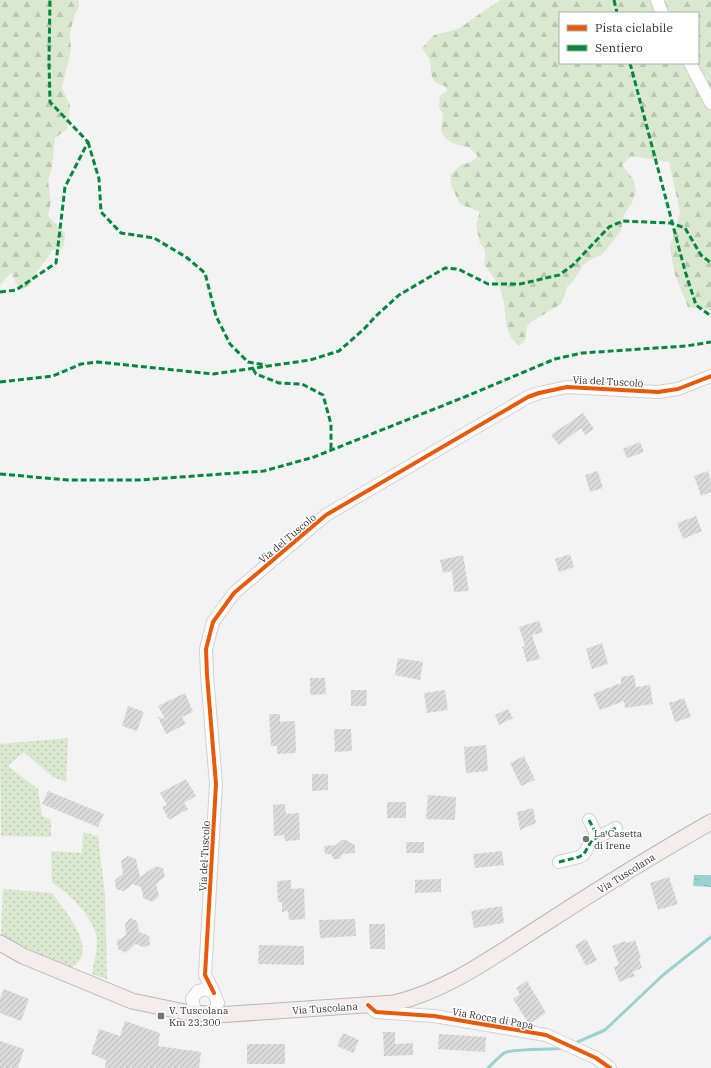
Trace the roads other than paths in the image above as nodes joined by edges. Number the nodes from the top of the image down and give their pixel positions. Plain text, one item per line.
1 (657, 0) edge
2 (662, 12) edge
3 (691, 64) edge
4 (711, 103) edge
5 (711, 376) edge
6 (589, 820) dead end
7 (711, 822) edge
8 (616, 828) dead end
9 (598, 838) junction
10 (559, 862) dead end
11 (0, 943) edge
12 (205, 975) junction
13 (194, 994) junction
14 (215, 994) junction
15 (368, 1005) junction
16 (174, 1010) junction
17 (238, 1014) junction
18 (204, 1015) junction
19 (610, 1068) edge

1 - 2 street
3 - 4 street
5 - 12 street, Via del Tuscolo
6 - 9 street
7 - 15 main road, Via Tuscolana
8 - 9 street
9 - 10 street
11 - 16 main road, Via Tuscolana
12 - 13 street
12 - 14 street
13 - 14 street
13 - 16 street
13 - 18 street
14 - 17 street
14 - 18 street
15 - 17 main road, Via Tuscolana
15 - 19 street, Via Rocca di Papa
16 - 18 main road, Via Tuscolana
17 - 18 main road, Via Tuscolana

